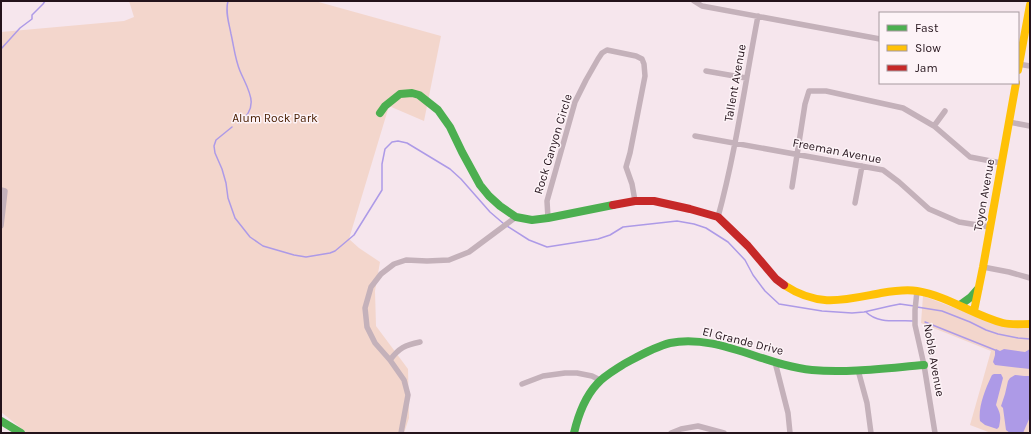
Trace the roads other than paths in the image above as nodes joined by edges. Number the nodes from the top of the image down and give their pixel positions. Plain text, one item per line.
1 (694, 1) edge
2 (1027, 1) edge
3 (1030, 4) edge
4 (758, 16) junction
5 (879, 39) edge
6 (1019, 61) edge
7 (1019, 66) edge
8 (1030, 66) edge
9 (706, 71) dead end
10 (746, 78) junction
11 (1016, 84) edge
12 (945, 111) dead end
13 (380, 113) dead end
14 (1009, 122) junction
15 (934, 126) junction
16 (1030, 126) edge
17 (695, 136) dead end
18 (735, 144) junction
19 (798, 155) junction
20 (1001, 163) junction
21 (862, 166) junction
22 (792, 187) dead end
23 (3, 191) edge
24 (635, 201) junction
25 (855, 204) dead end
26 (718, 217) junction
27 (548, 218) junction
28 (512, 219) junction
29 (1, 226) edge
30 (990, 227) junction
31 (983, 267) junction
32 (1030, 278) edge
33 (979, 288) junction
34 (917, 291) junction
35 (960, 305) junction
36 (974, 311) junction
37 (1030, 324) edge
38 (420, 342) dead end
39 (390, 360) junction
40 (775, 362) junction
41 (924, 365) junction
42 (858, 370) junction
43 (600, 380) junction
44 (522, 384) dead end
45 (1, 421) edge
46 (21, 433) edge
47 (401, 433) edge
48 (574, 433) edge
49 (670, 433) edge
50 (724, 433) edge
51 (790, 433) edge
52 (871, 433) edge
53 (936, 433) edge

1 - 4 street
2 - 3 street
3 - 6 street
4 - 5 street
4 - 10 street, Tallent Avenue
7 - 8 street
9 - 10 street
10 - 18 street, Tallent Avenue
11 - 14 street, Toyon Avenue
12 - 15 street
13 - 28 street
14 - 16 street
14 - 20 street, Toyon Avenue
15 - 19 street
15 - 20 street
17 - 18 street, Freeman Avenue
18 - 19 street, Freeman Avenue
18 - 26 street, Tallent Avenue
19 - 21 street, Freeman Avenue
19 - 22 street
20 - 30 street, Toyon Avenue
21 - 25 street
21 - 30 street, Freeman Avenue
23 - 29 street
24 - 26 street
24 - 27 street
24 - 27 street, Rock Canyon Circle
26 - 34 street
27 - 28 street
28 - 39 street
30 - 31 street, Toyon Avenue
31 - 32 street
31 - 33 street, Toyon Avenue
33 - 35 street
33 - 36 street, Toyon Avenue
34 - 35 street
34 - 41 street, Noble Avenue
35 - 36 street
36 - 37 street
38 - 39 street
39 - 47 street
40 - 42 street, El Grande Drive
40 - 43 street, El Grande Drive
40 - 51 street
41 - 42 street, El Grande Drive
41 - 53 street, Noble Avenue
42 - 52 street
43 - 44 street
43 - 48 street, El Grande Drive
45 - 46 street
49 - 50 street

